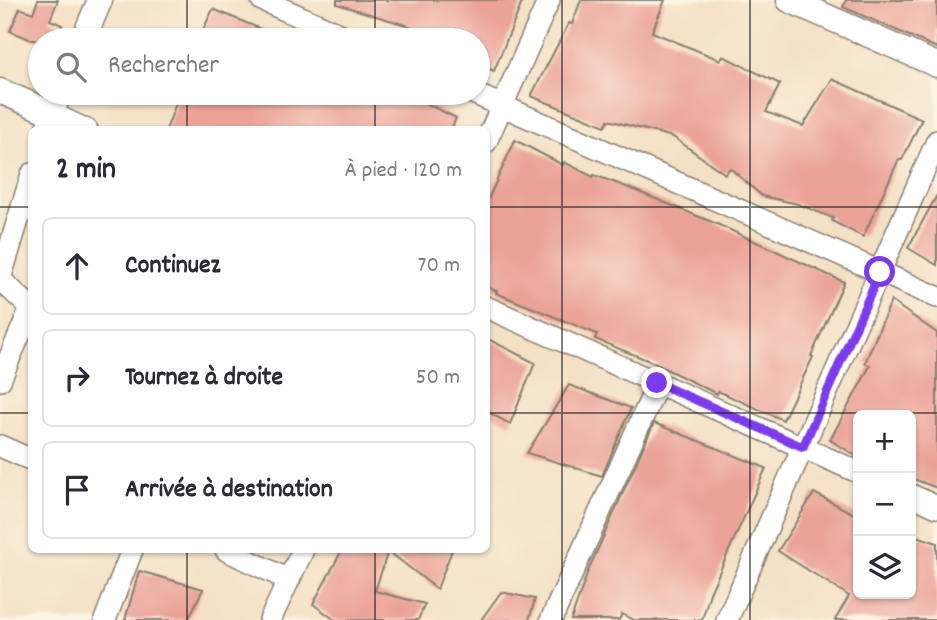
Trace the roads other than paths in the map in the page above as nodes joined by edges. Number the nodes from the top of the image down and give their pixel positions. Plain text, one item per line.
1 (100, 0) edge
2 (262, 0) edge
3 (549, 0) edge
4 (789, 0) edge
5 (88, 28) edge
6 (326, 28) edge
7 (937, 65) edge
8 (0, 91) edge
9 (490, 101) edge
10 (28, 102) edge
11 (35, 105) edge
12 (502, 106) junction
13 (52, 112) edge
14 (80, 126) edge
15 (490, 133) edge
16 (937, 141) edge
17 (28, 187) edge
18 (880, 272) junction
19 (937, 297) edge
20 (28, 306) edge
21 (490, 309) edge
22 (28, 316) edge
23 (0, 380) edge
24 (657, 383) junction
25 (0, 446) edge
26 (803, 447) junction
27 (28, 458) edge
28 (853, 470) edge
29 (916, 497) edge
30 (937, 507) edge
31 (131, 553) edge
32 (232, 553) edge
33 (302, 553) edge
34 (289, 580) junction
35 (105, 620) edge
36 (270, 620) edge
37 (551, 620) edge
38 (727, 620) edge

1 - 5 street
2 - 6 street
3 - 12 street
4 - 7 street
8 - 10 street
9 - 12 street
11 - 13 street
12 - 15 street
12 - 18 street
13 - 14 street
16 - 18 street
17 - 20 street
18 - 19 street
18 - 26 street
21 - 24 street
22 - 23 street
24 - 26 street
24 - 37 street
25 - 27 street
26 - 28 street
26 - 38 street
29 - 30 street
31 - 35 street
32 - 34 street
33 - 34 street
34 - 36 street

